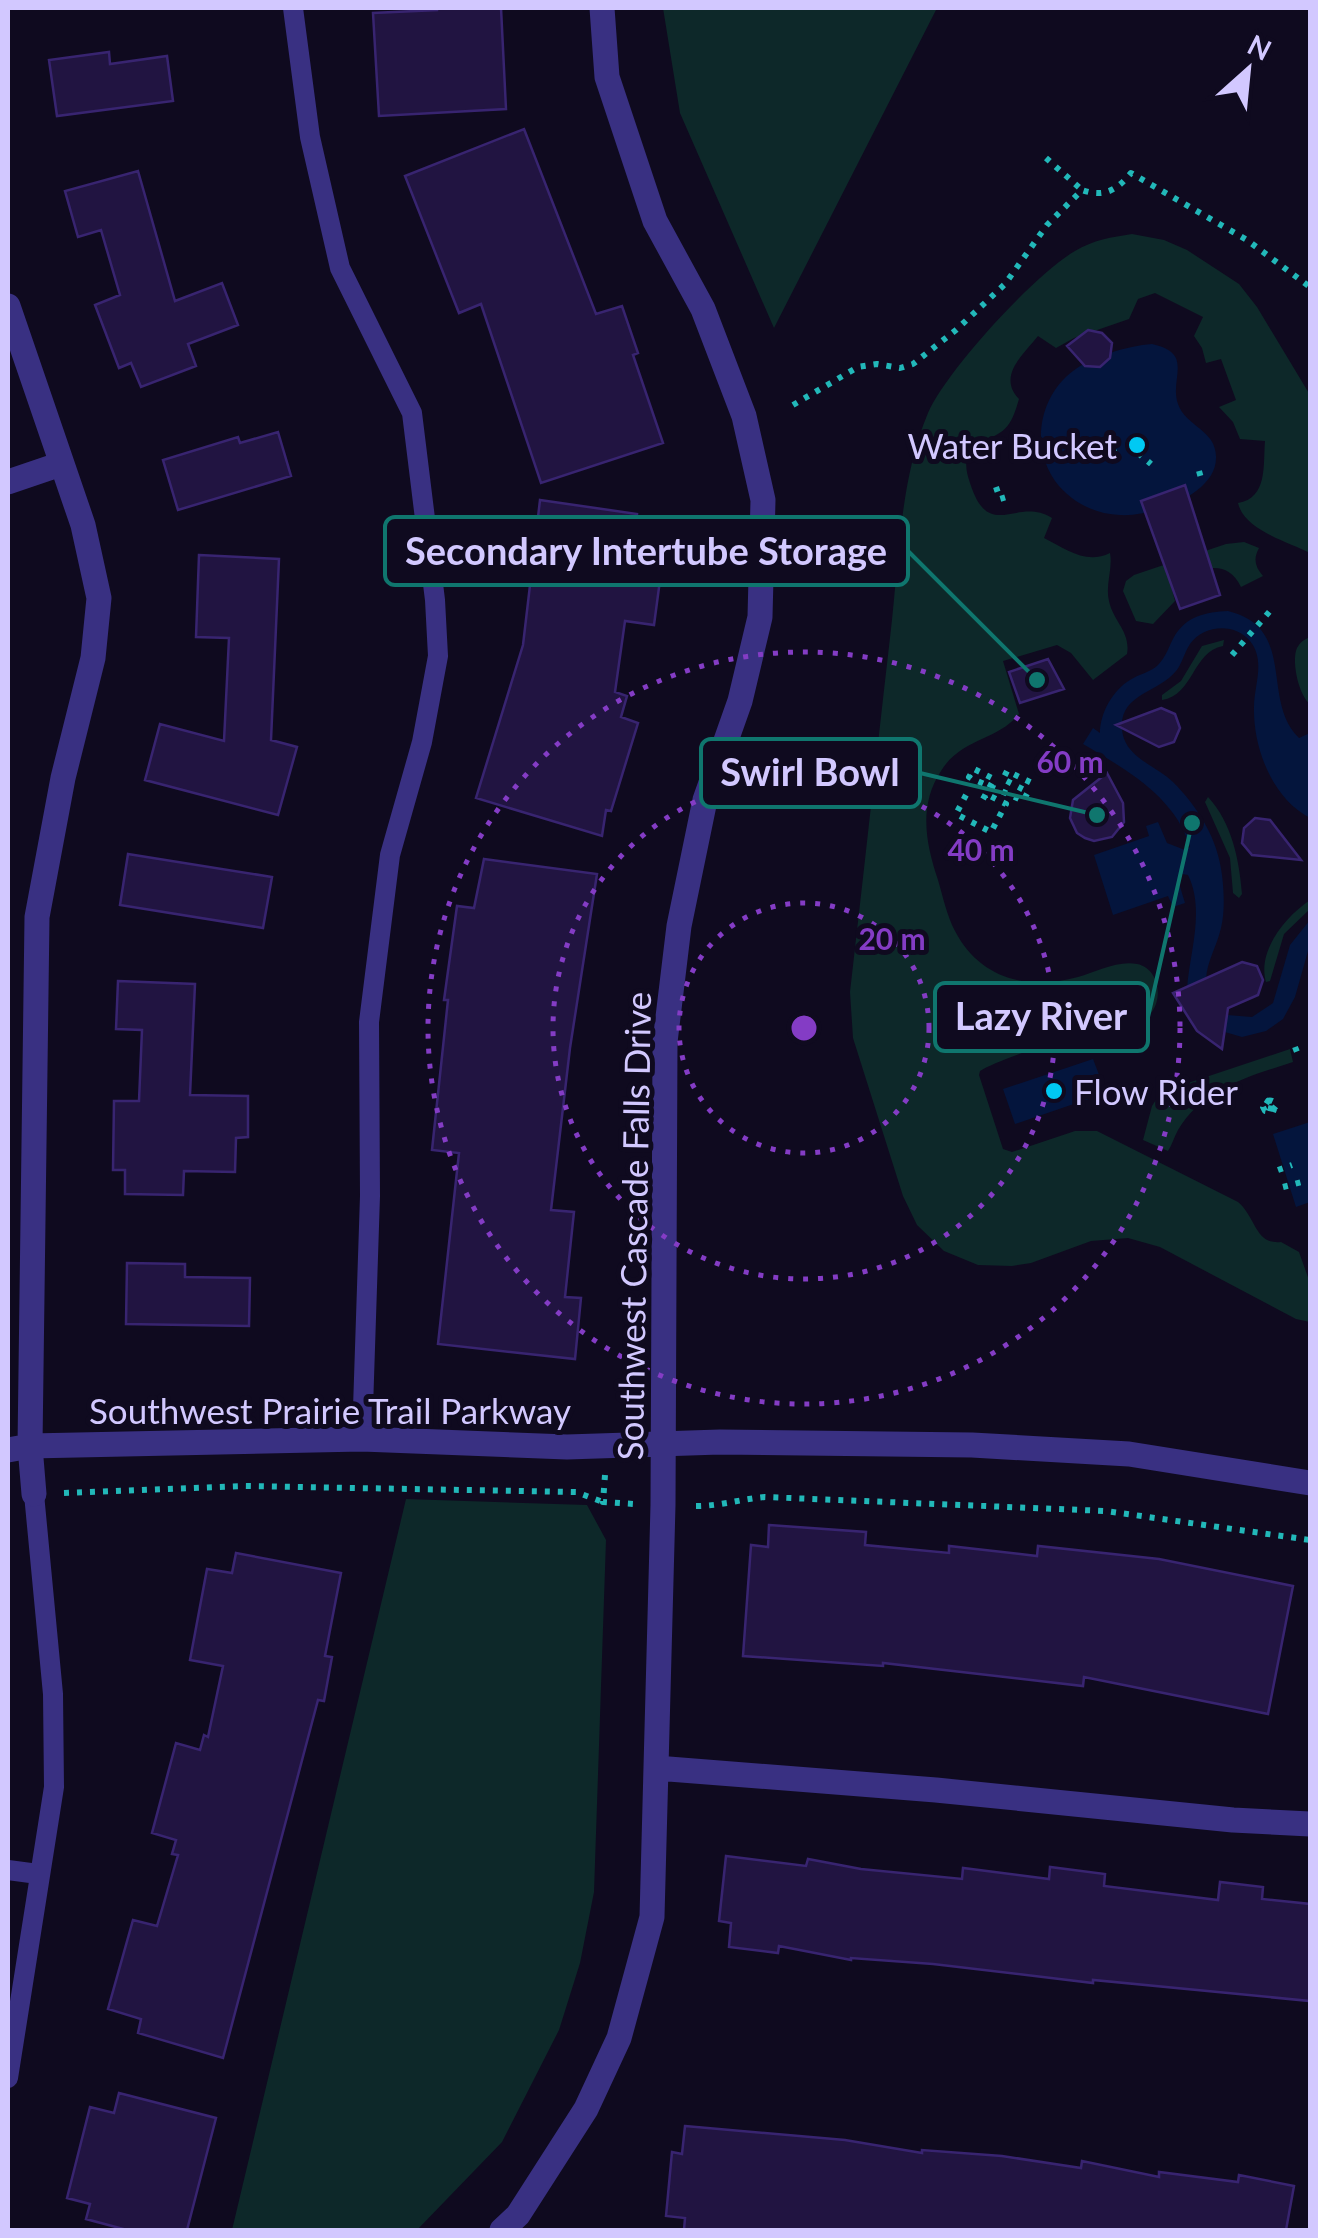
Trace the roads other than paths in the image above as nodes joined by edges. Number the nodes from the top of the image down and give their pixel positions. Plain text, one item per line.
1 (293, 8) edge
2 (602, 8) edge
3 (8, 306) edge
4 (61, 464) junction
5 (8, 482) edge
6 (362, 1440) junction
7 (663, 1446) junction
8 (19, 1448) edge
9 (1310, 1483) edge
10 (34, 1494) joint
11 (656, 1768) junction
12 (1310, 1824) edge
13 (8, 1870) edge
14 (38, 1874) junction
15 (8, 2078) edge
16 (518, 2226) edge

1 - 6 lane
2 - 7 street, Southwest Cascade Falls Drive
3 - 4 street
4 - 5 street
4 - 8 street
6 - 7 street, Southwest Prairie Trail Parkway
6 - 8 street, Southwest Prairie Trail Parkway
7 - 9 street, Southwest Prairie Trail Parkway
7 - 11 street, Southwest Cascade Falls Drive
8 - 10 street
10 - 14 lane
11 - 12 street
11 - 16 street, Southwest Cascade Falls Drive
13 - 14 lane
14 - 15 lane

